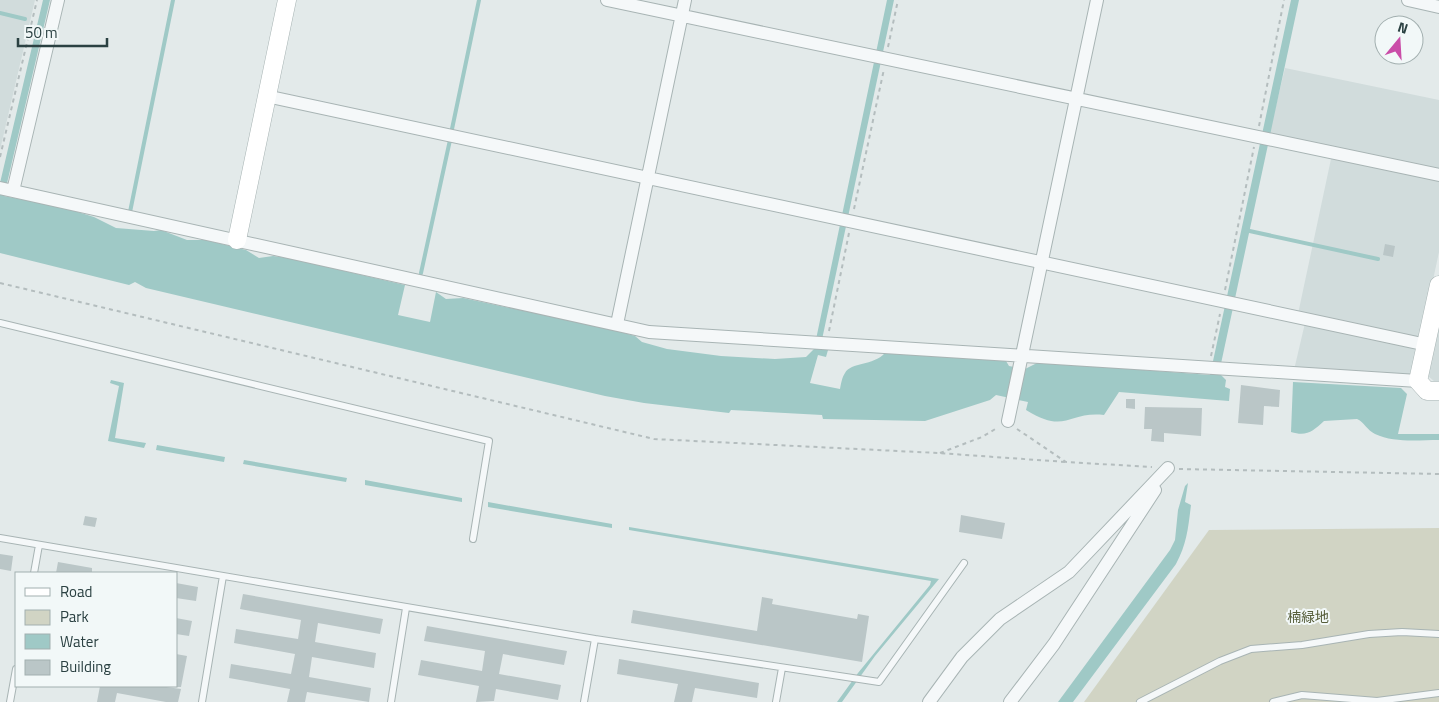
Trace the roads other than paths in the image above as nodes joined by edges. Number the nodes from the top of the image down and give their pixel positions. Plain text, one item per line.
1 (58, 0) edge
2 (287, 0) edge
3 (607, 0) edge
4 (685, 0) edge
5 (1097, 0) edge
6 (1408, 0) edge
7 (1439, 6) edge
8 (682, 16) junction
9 (266, 96) junction
10 (1076, 97) junction
11 (1439, 175) edge
12 (648, 178) junction
13 (0, 188) edge
14 (14, 190) junction
15 (237, 240) junction
16 (1041, 262) junction
17 (1439, 285) edge
18 (0, 322) edge
19 (617, 324) junction
20 (1426, 345) junction
21 (1021, 359) junction
22 (1418, 381) junction
23 (1439, 391) edge
24 (1009, 416) road end
25 (0, 538) edge
26 (474, 539) dead end
27 (39, 545) junction
28 (964, 563) dead end
29 (34, 572) edge
30 (223, 576) junction
31 (406, 608) junction
32 (1439, 634) edge
33 (596, 639) junction
34 (782, 668) junction
35 (15, 674) edge
36 (1439, 694) edge
37 (10, 702) edge
38 (202, 702) edge
39 (391, 702) edge
40 (584, 702) edge
41 (776, 702) edge
42 (929, 702) edge
43 (1010, 702) edge
44 (1140, 702) edge
45 (1273, 702) edge

1 - 14 street
2 - 9 street
3 - 8 street
4 - 8 street
5 - 10 street
6 - 7 street
8 - 10 street
8 - 12 street
9 - 12 street
9 - 15 street
10 - 11 street
10 - 16 street
12 - 16 street
12 - 19 street
13 - 14 street
14 - 15 street
15 - 19 street
16 - 20 street
16 - 21 street
17 - 20 street
18 - 26 lane
19 - 21 street
20 - 22 street
21 - 22 street
21 - 24 street
22 - 23 street
25 - 27 lane
27 - 29 lane
27 - 30 lane
28 - 34 lane
30 - 31 lane
30 - 38 lane
31 - 33 lane
31 - 39 lane
32 - 44 lane
33 - 34 lane
33 - 40 lane
34 - 41 lane
35 - 37 lane
36 - 45 lane
42 - 43 street

